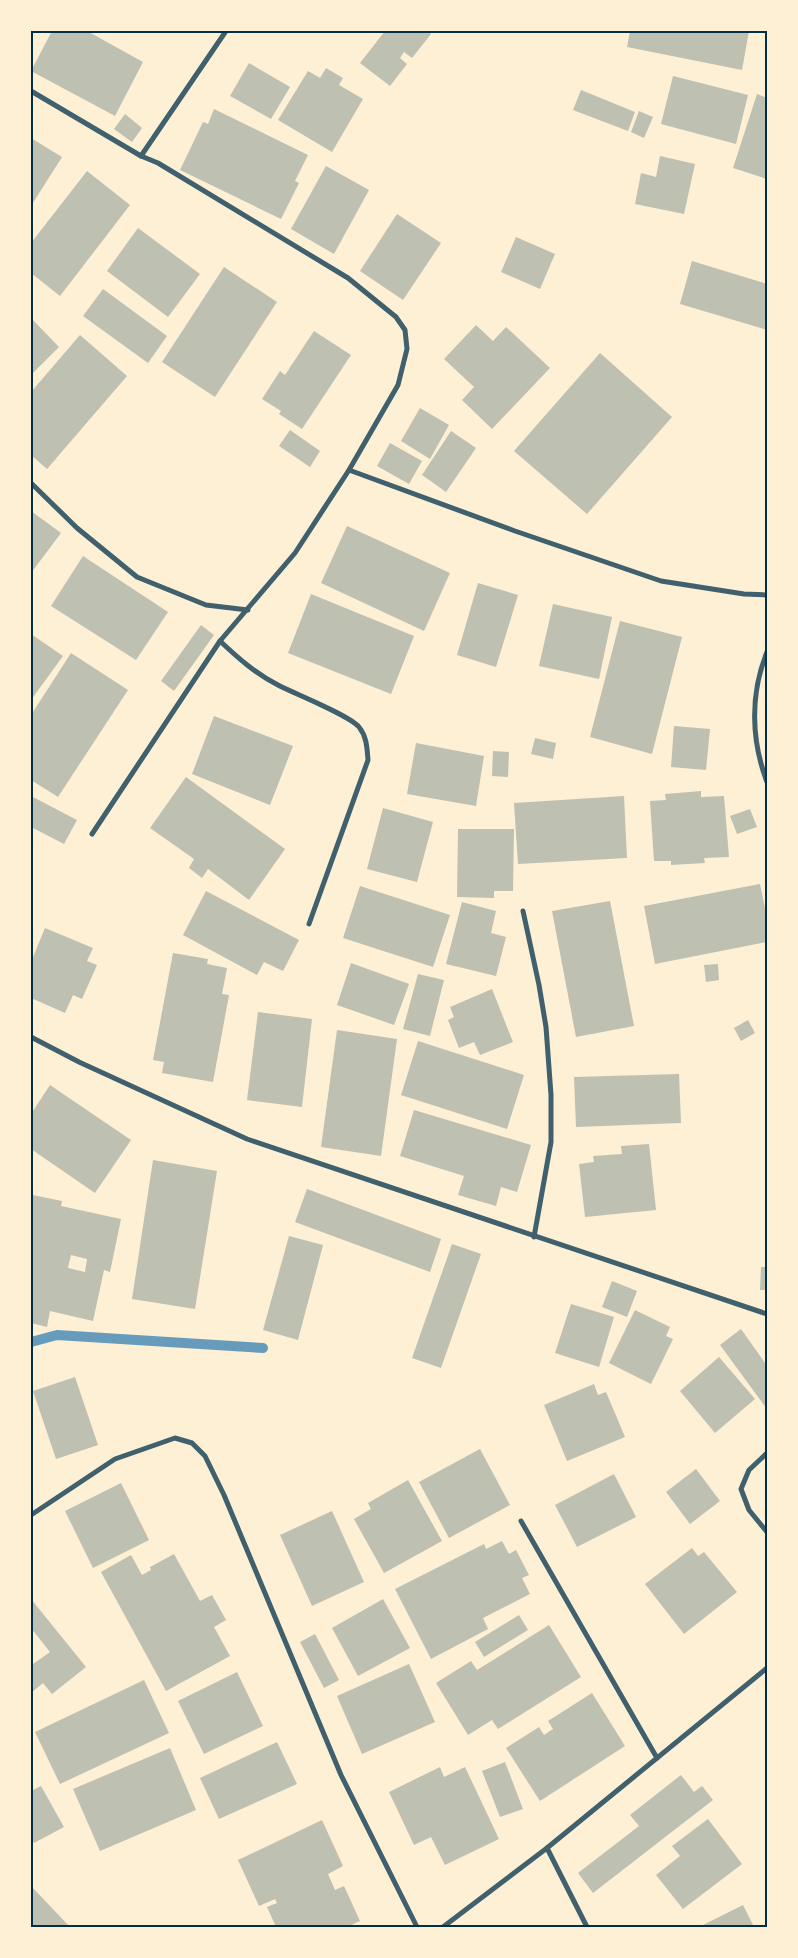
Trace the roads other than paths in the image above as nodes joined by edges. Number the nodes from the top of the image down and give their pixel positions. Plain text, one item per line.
1 (226, 31) edge
2 (31, 90) edge
3 (141, 156) junction
4 (349, 470) junction
5 (31, 483) edge
6 (767, 595) edge
7 (248, 610) junction
8 (220, 641) junction
9 (767, 652) edge
10 (767, 782) edge
11 (92, 834) dead end
12 (523, 911) dead end
13 (309, 924) dead end
14 (31, 1037) edge
15 (534, 1237) junction
16 (767, 1314) edge
17 (767, 1452) edge
18 (31, 1515) edge
19 (521, 1521) dead end
20 (767, 1532) edge
21 (767, 1668) edge
22 (657, 1758) junction
23 (547, 1848) junction
24 (417, 1927) edge
25 (443, 1927) edge
26 (587, 1927) edge

1 - 3 street
2 - 3 street
3 - 4 street
4 - 6 street
4 - 7 street
5 - 7 street
7 - 8 street
8 - 11 street
8 - 13 street
9 - 10 street
12 - 15 street
14 - 15 street
15 - 16 street
17 - 20 street
18 - 24 street
19 - 22 street
21 - 22 street
22 - 23 street
23 - 25 street
23 - 26 street

